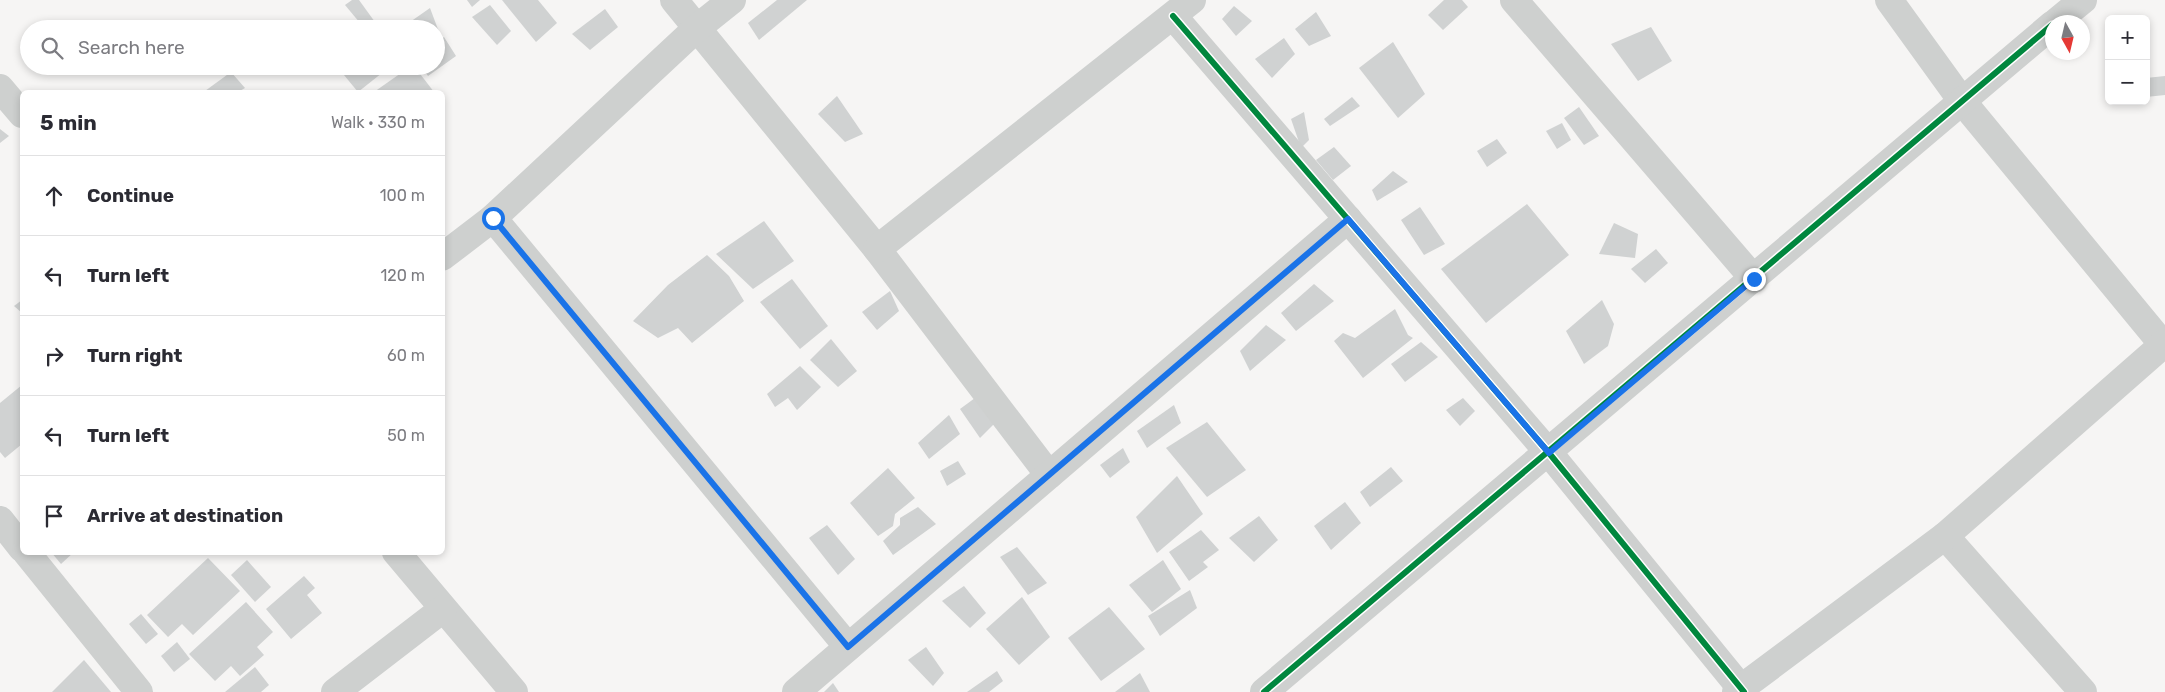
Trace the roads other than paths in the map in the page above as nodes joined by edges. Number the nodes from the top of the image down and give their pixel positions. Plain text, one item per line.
1 (674, 0) edge
2 (732, 0) edge
3 (1514, 0) edge
4 (1889, 0) edge
5 (2083, 0) edge
6 (1182, 8) edge
7 (2065, 15) edge
8 (697, 28) junction
9 (2045, 31) edge
10 (0, 88) edge
11 (1962, 101) junction
12 (20, 112) edge
13 (493, 218) junction
14 (1348, 219) junction
15 (877, 249) junction
16 (445, 255) edge
17 (1754, 279) junction
18 (2164, 345) edge
19 (1549, 453) junction
20 (1049, 475) junction
21 (0, 520) edge
22 (1945, 536) junction
23 (20, 545) edge
24 (28, 555) edge
25 (398, 555) edge
26 (443, 609) junction
27 (848, 647) junction
28 (1740, 691) edge
29 (139, 692) edge
30 (335, 692) edge
31 (514, 692) edge
32 (796, 692) edge
33 (1264, 692) edge
34 (2083, 692) edge

1 - 8 street
2 - 8 street
3 - 17 street
4 - 11 street
5 - 7 street
6 - 14 street
6 - 15 street
8 - 13 street
8 - 15 street
9 - 11 street
10 - 12 street
11 - 17 street
11 - 18 street
13 - 16 street
13 - 27 street
14 - 19 street
14 - 20 street
15 - 20 street
17 - 19 street
18 - 22 street
19 - 28 street
19 - 33 street
20 - 27 street
21 - 23 street
22 - 28 street
22 - 34 street
24 - 29 street
25 - 26 street
26 - 30 street
26 - 31 street
27 - 32 street

